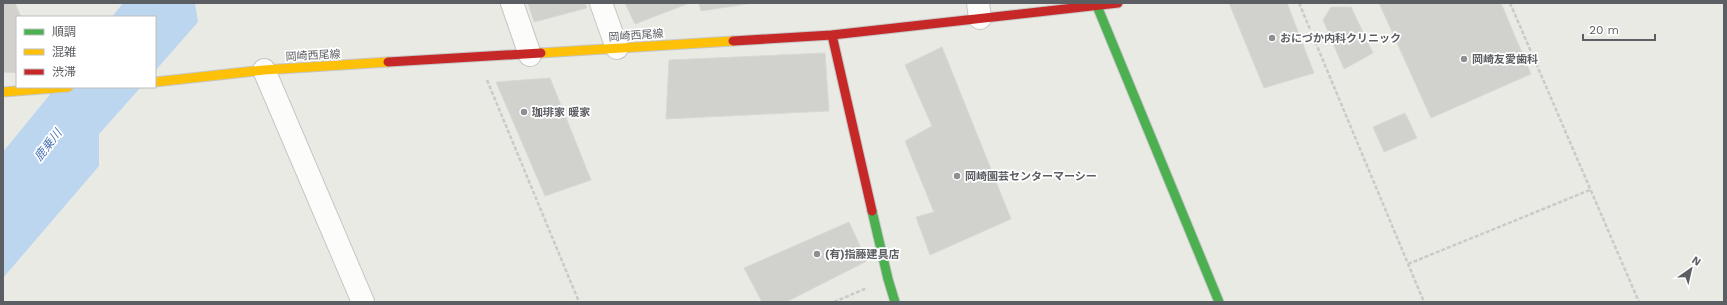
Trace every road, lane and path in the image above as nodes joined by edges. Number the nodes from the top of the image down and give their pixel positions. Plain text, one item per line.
1 (512, 3) edge
2 (601, 3) edge
3 (1118, 3) edge
4 (1299, 3) edge
5 (1510, 3) edge
6 (1097, 6) junction
7 (979, 11) edge
8 (832, 35) junction
9 (617, 48) junction
10 (530, 55) junction
11 (477, 57) junction
12 (264, 70) junction
13 (159, 81) edge
14 (50, 88) edge
15 (3, 92) edge
16 (1590, 190) junction
17 (1408, 264) junction
18 (888, 279) junction
19 (363, 302) edge
20 (579, 302) edge
21 (834, 302) edge
22 (895, 302) edge
23 (1219, 302) edge
24 (1424, 302) edge
25 (1640, 302) edge

1 - 10 street
2 - 9 street
3 - 6 main road, 岡崎西尾線
4 - 17 path
5 - 16 path
6 - 7 main road, 岡崎西尾線
6 - 23 main road
7 - 8 main road, 岡崎西尾線
8 - 9 main road, 岡崎西尾線
8 - 18 main road
9 - 10 main road, 岡崎西尾線
10 - 11 main road, 岡崎西尾線
11 - 12 main road, 岡崎西尾線
11 - 20 path
12 - 13 main road, 岡崎西尾線
12 - 19 street
14 - 15 main road
16 - 17 path
16 - 25 path
17 - 24 path
18 - 21 path
18 - 22 main road

